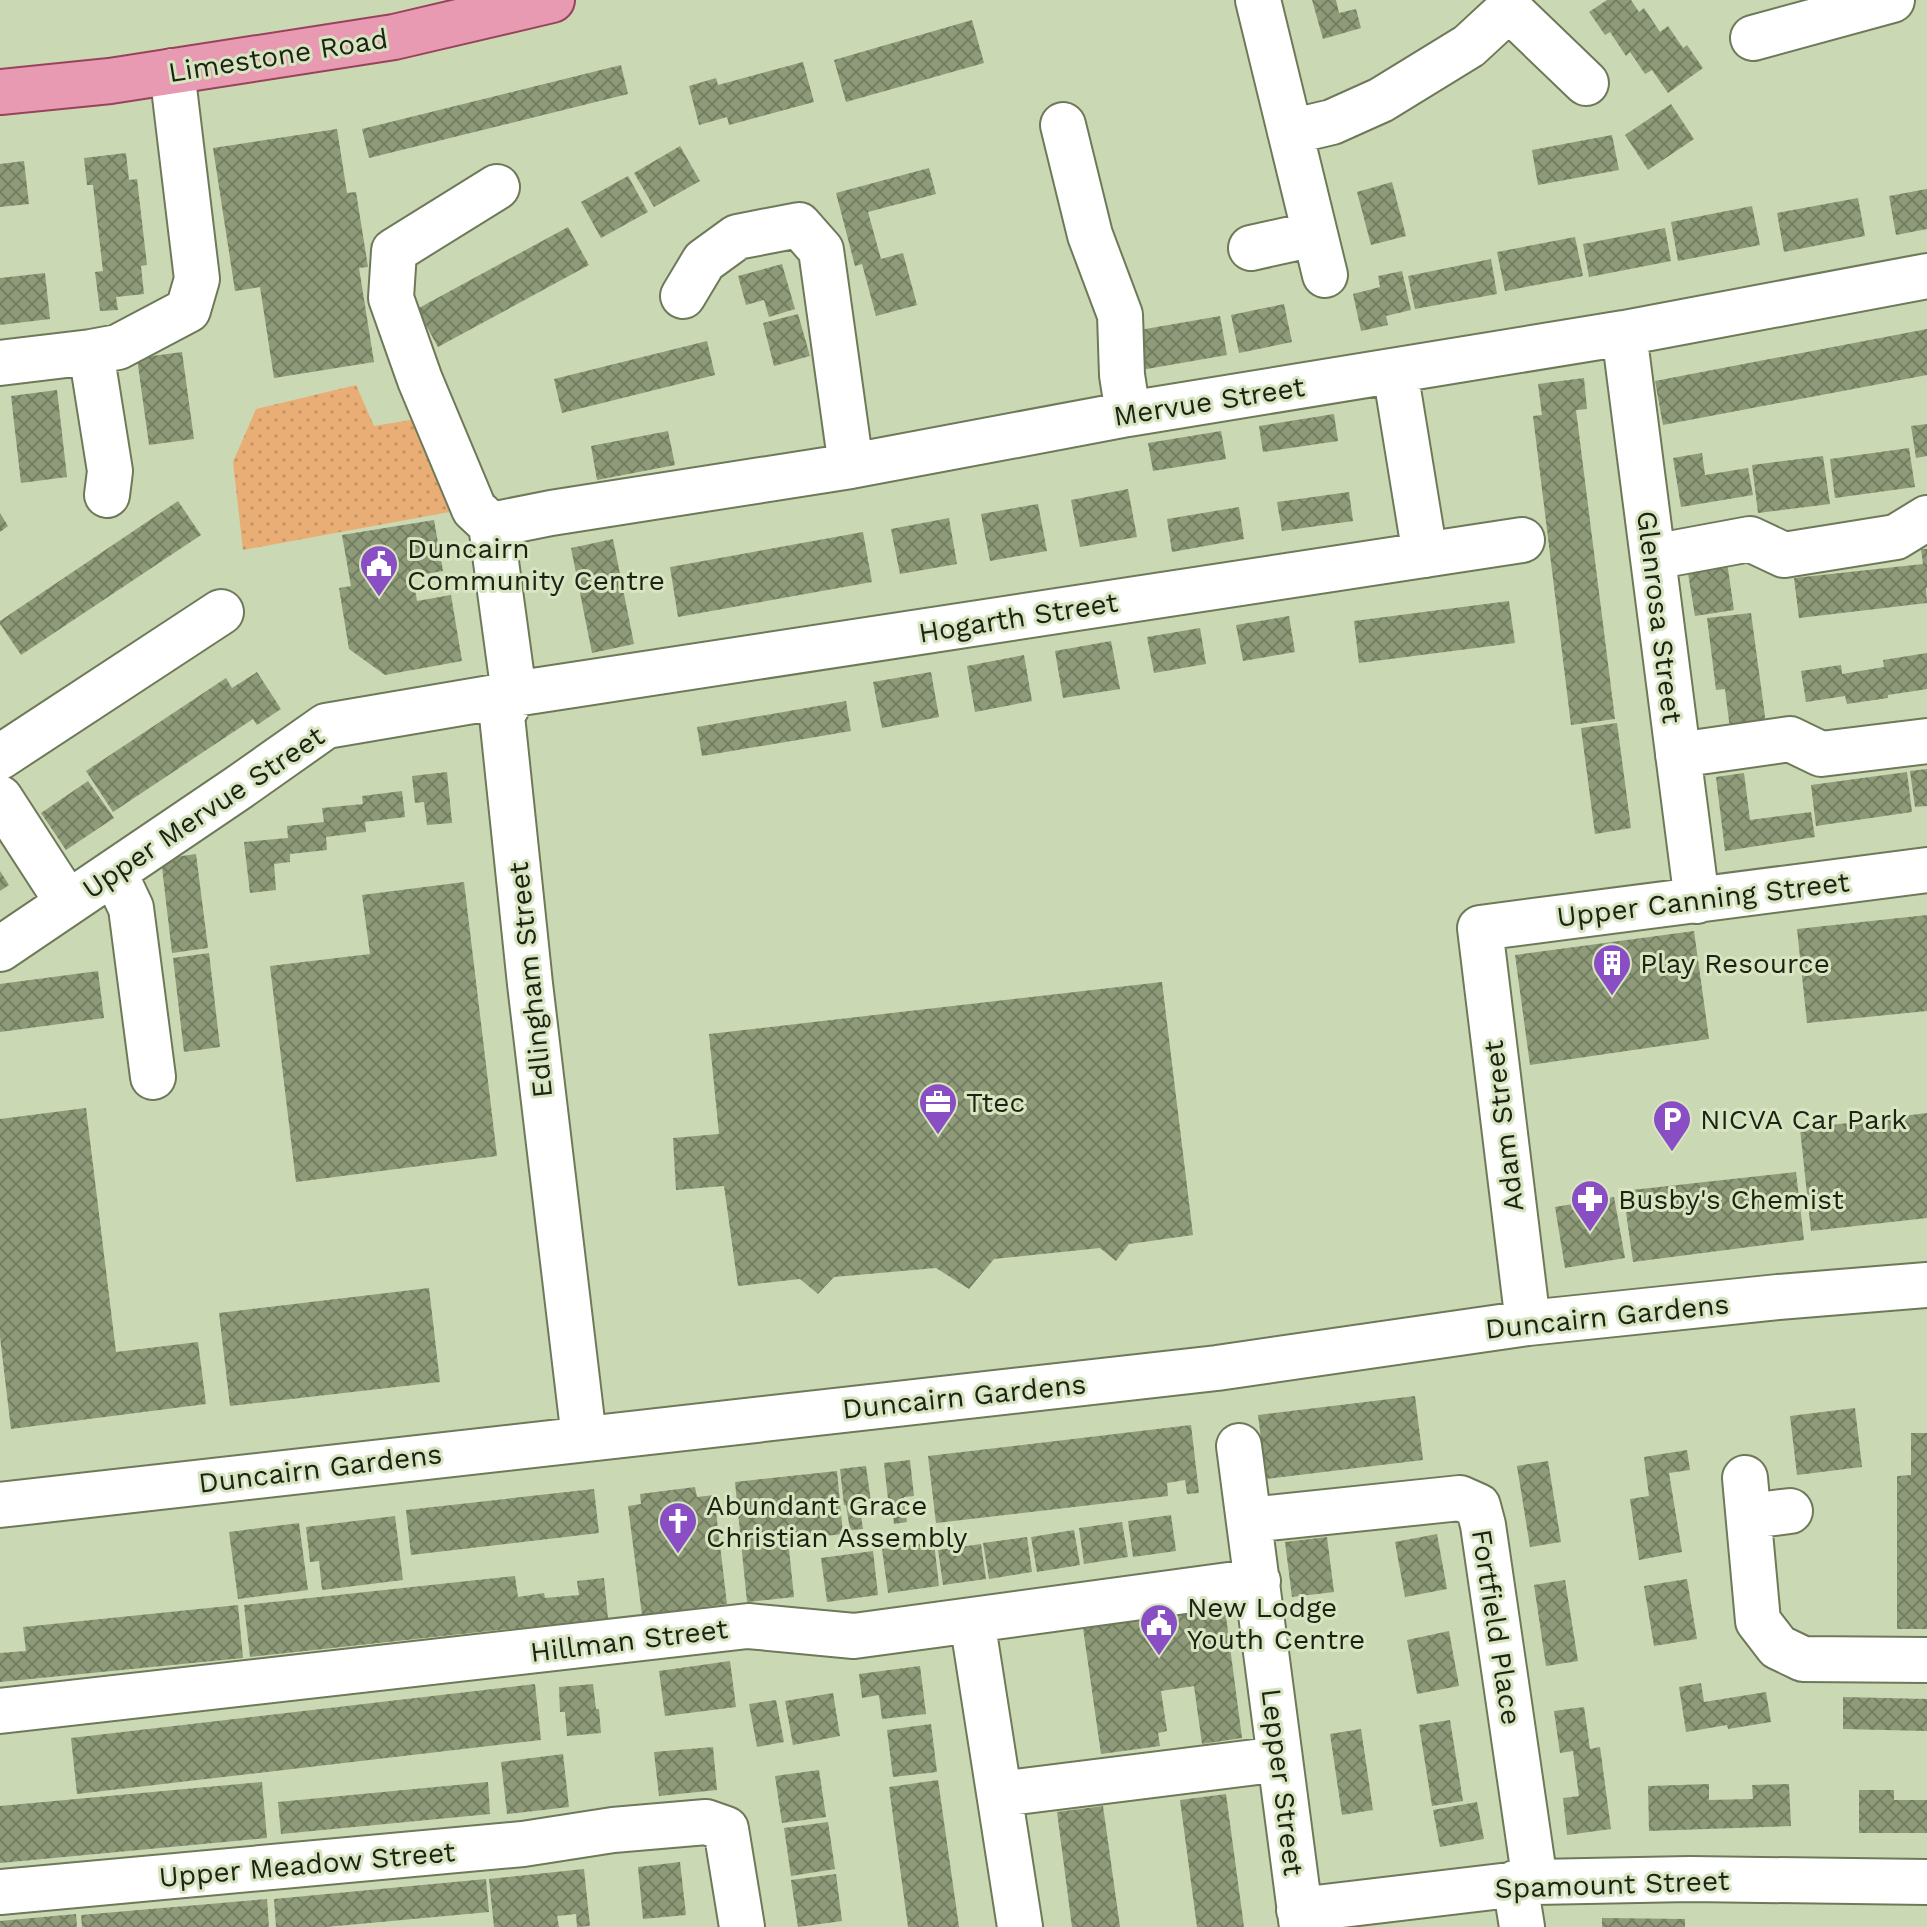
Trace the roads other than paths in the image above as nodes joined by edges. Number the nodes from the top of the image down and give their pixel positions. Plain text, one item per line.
1 (552, 0) edge
2 (1258, 0) edge
3 (1892, 0) edge
4 (1753, 38) dead end
5 (172, 71) junction
6 (1586, 83) dead end
7 (0, 92) edge
8 (1063, 125) dead end
9 (1290, 132) junction
10 (497, 187) dead end
11 (1314, 234) junction
12 (1251, 248) dead end
13 (1325, 275) dead end
14 (1927, 276) edge
15 (683, 296) dead end
16 (1624, 333) junction
17 (91, 352) junction
18 (0, 363) edge
19 (1395, 371) junction
20 (1128, 414) junction
21 (851, 466) junction
22 (107, 495) dead end
23 (1927, 518) edge
24 (491, 525) junction
25 (1522, 540) dead end
26 (1425, 555) junction
27 (1653, 557) junction
28 (221, 612) dead end
29 (514, 694) junction
30 (1927, 741) edge
31 (1678, 755) junction
32 (0, 757) edge
33 (0, 798) edge
34 (1927, 870) edge
35 (114, 872) junction
36 (1697, 901) junction
37 (68, 903) junction
38 (1480, 928) joint
39 (0, 949) edge
40 (153, 1077) dead end
41 (1927, 1285) edge
42 (1528, 1323) junction
43 (584, 1438) junction
44 (1239, 1446) dead end
45 (1761, 1501) dead end
46 (0, 1505) edge
47 (1250, 1520) junction
48 (1258, 1581) junction
49 (972, 1620) junction
50 (1927, 1660) edge
51 (0, 1711) edge
52 (1280, 1759) junction
53 (1000, 1794) junction
54 (1927, 1882) edge
55 (1525, 1883) junction
56 (0, 1892) edge
57 (1300, 1918) edge
58 (742, 1927) edge
59 (1020, 1927) edge
60 (1522, 1927) edge

1 - 5 main road, Limestone Road
2 - 9 street
3 - 4 street
5 - 7 main road, Limestone Road
5 - 17 street
6 - 9 street
8 - 20 street
9 - 11 street
10 - 24 street
11 - 12 street
11 - 13 street
14 - 16 street, Mervue Street
15 - 21 street
16 - 19 street, Mervue Street
16 - 27 street, Glenrosa Street
17 - 18 street
17 - 22 street
19 - 20 street, Mervue Street
19 - 26 street
20 - 21 street, Mervue Street
21 - 24 street, Mervue Street
23 - 27 street
24 - 29 street, Edlingham Street
25 - 26 street, Hogarth Street
26 - 29 street, Hogarth Street
27 - 31 street, Glenrosa Street
28 - 32 street
29 - 35 street, Upper Mervue Street
29 - 43 street, Edlingham Street
30 - 31 street
31 - 36 street, Glenrosa Street
33 - 37 street
34 - 36 street, Upper Canning Street
35 - 37 street, Upper Mervue Street
35 - 40 street
36 - 38 street, Upper Canning Street
37 - 39 street, Upper Mervue Street
38 - 42 street, Adam Street
41 - 42 street, Duncairn Gardens
42 - 43 street, Duncairn Gardens
43 - 46 street, Duncairn Gardens
44 - 47 street, Lepper Street
45 - 50 street
47 - 48 street, Lepper Street
47 - 55 street, Fortfield Place
48 - 49 street, Hillman Street
48 - 52 street, Lepper Street
49 - 51 street, Hillman Street
49 - 53 street
52 - 53 street
52 - 57 street, Lepper Street
53 - 59 street
54 - 55 street, Spamount Street
55 - 57 street, Spamount Street
55 - 60 street
56 - 58 street, Upper Meadow Street

